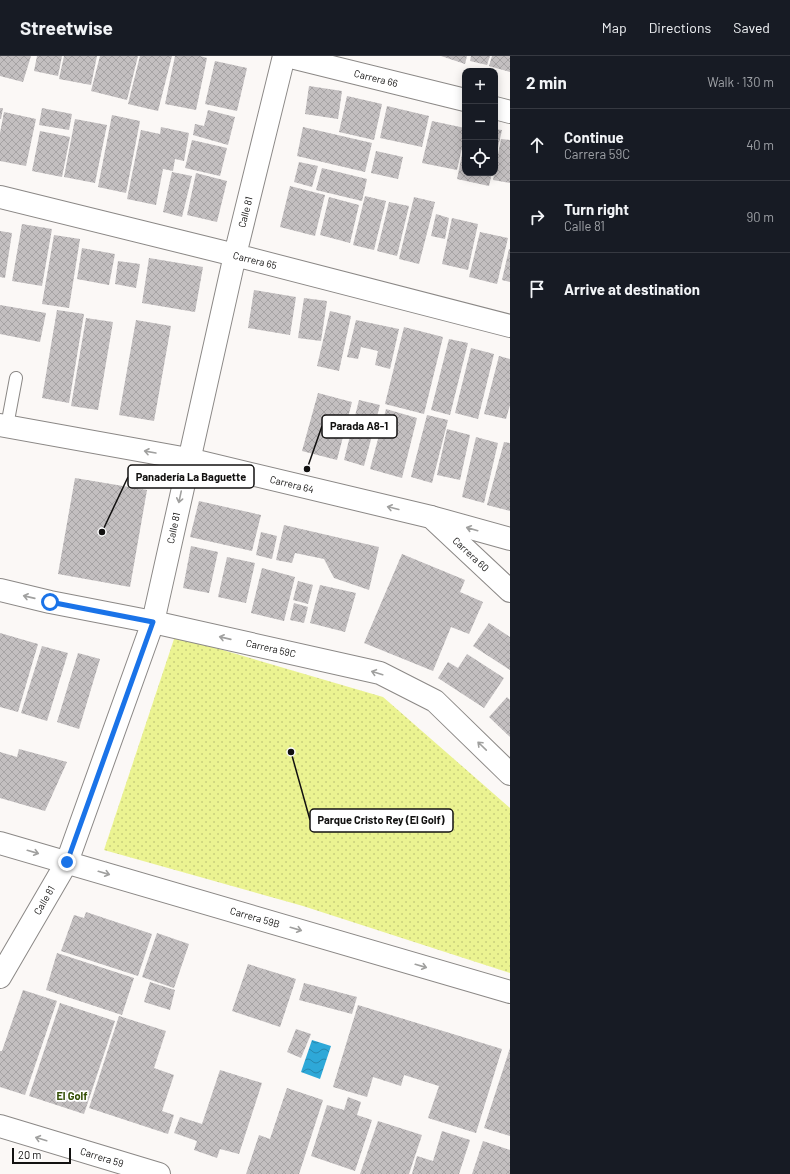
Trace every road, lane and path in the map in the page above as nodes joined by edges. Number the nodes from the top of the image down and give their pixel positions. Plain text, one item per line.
1 (286, 56) edge
2 (462, 99) edge
3 (498, 109) edge
4 (510, 112) edge
5 (0, 197) edge
6 (235, 255) junction
7 (510, 326) edge
8 (16, 378) dead end
9 (4, 426) edge
10 (188, 459) junction
11 (431, 517) junction
12 (510, 539) edge
13 (0, 590) edge
14 (510, 591) edge
15 (153, 622) junction
16 (510, 774) edge
17 (0, 843) edge
18 (67, 862) junction
19 (0, 977) edge
20 (510, 992) edge
21 (0, 1126) edge
22 (159, 1174) edge

1 - 2 street, Carrera 66
1 - 6 street, Calle 81
3 - 4 street
5 - 6 street, Carrera 65
6 - 7 street, Carrera 65
6 - 10 street, Calle 81
8 - 9 lane
10 -> 9 street, Carrera 64
11 -> 10 street, Carrera 64
10 -> 15 street, Calle 81
12 -> 11 street, Carrera 64
11 - 14 street, Carrera 60
15 -> 13 street, Carrera 59C
16 -> 15 street, Carrera 59C
15 - 18 street, Calle 81
17 -> 18 street, Carrera 59B
18 - 19 street, Calle 81
18 -> 20 street, Carrera 59B
22 -> 21 street, Carrera 59

